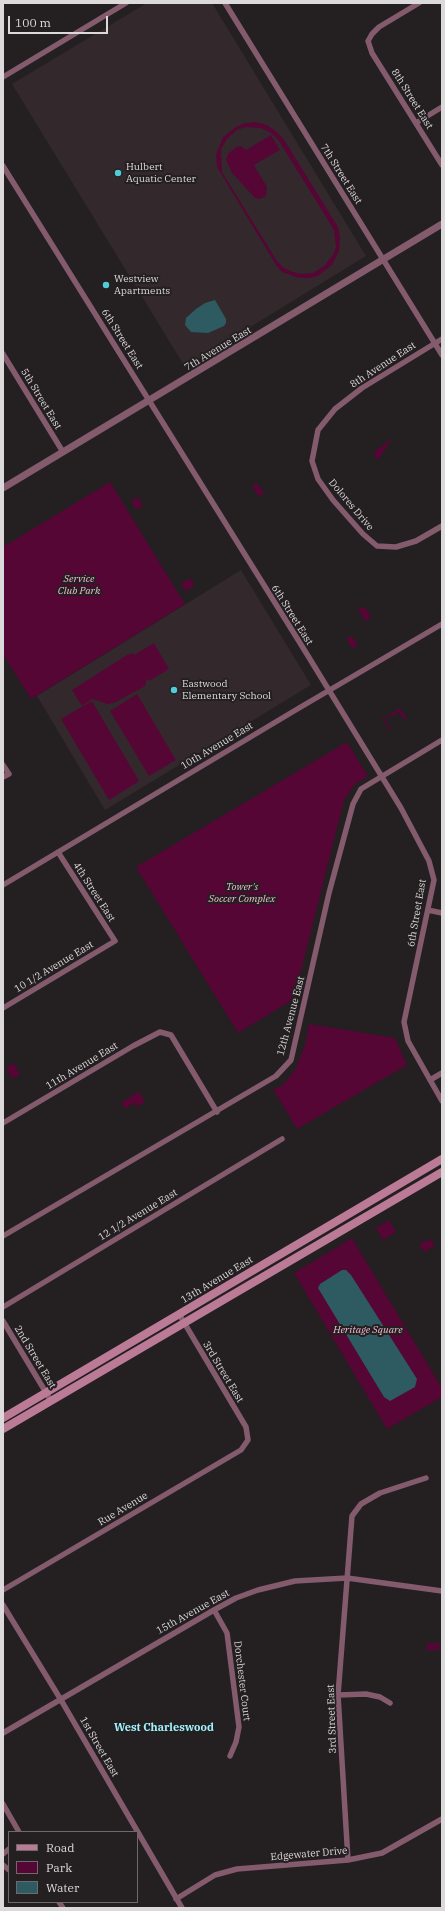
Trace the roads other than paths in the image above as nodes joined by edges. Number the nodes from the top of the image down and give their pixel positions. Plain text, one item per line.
1 (126, 3) edge
2 (225, 3) edge
3 (419, 3) edge
4 (3, 77) edge
5 (442, 107) edge
6 (416, 123) junction
7 (442, 165) edge
8 (3, 166) edge
9 (442, 224) edge
10 (383, 259) junction
11 (442, 339) edge
12 (435, 343) junction
13 (3, 354) edge
14 (442, 355) edge
15 (150, 401) junction
16 (314, 451) joint
17 (63, 452) junction
18 (3, 488) edge
19 (442, 526) edge
20 (442, 624) edge
21 (329, 691) junction
22 (442, 740) edge
23 (3, 765) edge
24 (381, 776) junction
25 (3, 777) edge
26 (58, 852) junction
27 (3, 885) edge
28 (428, 910) junction
29 (442, 913) edge
30 (115, 941) joint
31 (3, 1008) edge
32 (442, 1073) edge
33 (430, 1080) junction
34 (442, 1101) edge
35 (217, 1112) junction
36 (3, 1123) edge
37 (282, 1139) dead end
38 (442, 1159) edge
39 (442, 1172) edge
40 (3, 1236) edge
41 (3, 1307) edge
42 (179, 1314) junction
43 (3, 1321) edge
44 (184, 1323) junction
45 (46, 1393) junction
46 (51, 1401) junction
47 (3, 1418) edge
48 (3, 1429) edge
49 (248, 1440) joint
50 (426, 1478) dead end
51 (347, 1578) junction
52 (3, 1590) edge
53 (442, 1592) edge
54 (3, 1605) edge
55 (214, 1610) junction
56 (338, 1696) junction
57 (60, 1700) junction
58 (390, 1703) dead end
59 (3, 1733) edge
60 (230, 1756) dead end
61 (3, 1804) edge
62 (442, 1819) edge
63 (18, 1831) edge
64 (136, 1831) edge
65 (138, 1834) edge
66 (348, 1860) junction
67 (176, 1899) junction
68 (182, 1908) edge

1 - 4 street
2 - 10 street, 7th Street East
3 - 6 street, 8th Street East
5 - 6 street
6 - 7 street, 8th Street East
8 - 15 street, 6th Street East
9 - 10 street, 7th Avenue East
10 - 12 street, 7th Street East
10 - 15 street, 7th Avenue East
11 - 12 street, 8th Avenue East
12 - 14 street, 7th Street East
12 - 16 street, 8th Avenue East
13 - 17 street, 5th Street East
15 - 17 street, 7th Avenue East
15 - 21 street, 6th Street East
16 - 19 street, Dolores Drive
17 - 18 street, 7th Avenue East
20 - 21 street, 10th Avenue East
21 - 24 street, 6th Street East
21 - 26 street, 10th Avenue East
22 - 24 street, 12th Avenue East
23 - 25 street
24 - 28 street, 6th Street East
24 - 35 street, 12th Avenue East
26 - 27 street, 10th Avenue East
26 - 30 street, 4th Street East
28 - 29 street
28 - 33 street, 6th Street East
30 - 31 street, 10 1/2 Avenue East
32 - 33 street
33 - 34 street, 6th Street East
35 - 36 street, 11th Avenue East
35 - 40 street, 12th Avenue East
37 - 41 street, 12 1/2 Avenue East
38 - 42 main road, 13th Avenue East
39 - 44 main road, 13th Avenue East
42 - 44 street, 3rd Street East
42 - 45 main road, 13th Avenue East
43 - 45 street, 2nd Street East
44 - 46 main road, 13th Avenue East
44 - 49 street, 3rd Street East
45 - 46 street, 2nd Street East
45 - 47 main road, 13th Avenue East
46 - 48 main road, 13th Avenue East
49 - 52 street, Rue Avenue
50 - 51 street, 3rd Street East
51 - 53 street, 15th Avenue East
51 - 55 street, 15th Avenue East
51 - 56 street, 3rd Street East
54 - 57 street, 1st Street East
55 - 57 street, 15th Avenue East
55 - 60 street, Dorchester Court
56 - 58 street
56 - 66 street, 3rd Street East
57 - 59 street, 15th Avenue East
57 - 64 street, 1st Street East
61 - 63 street
62 - 66 street, Edgewater Drive
65 - 67 street, 1st Street East
66 - 67 street, Edgewater Drive
67 - 68 street, 1st Street East

